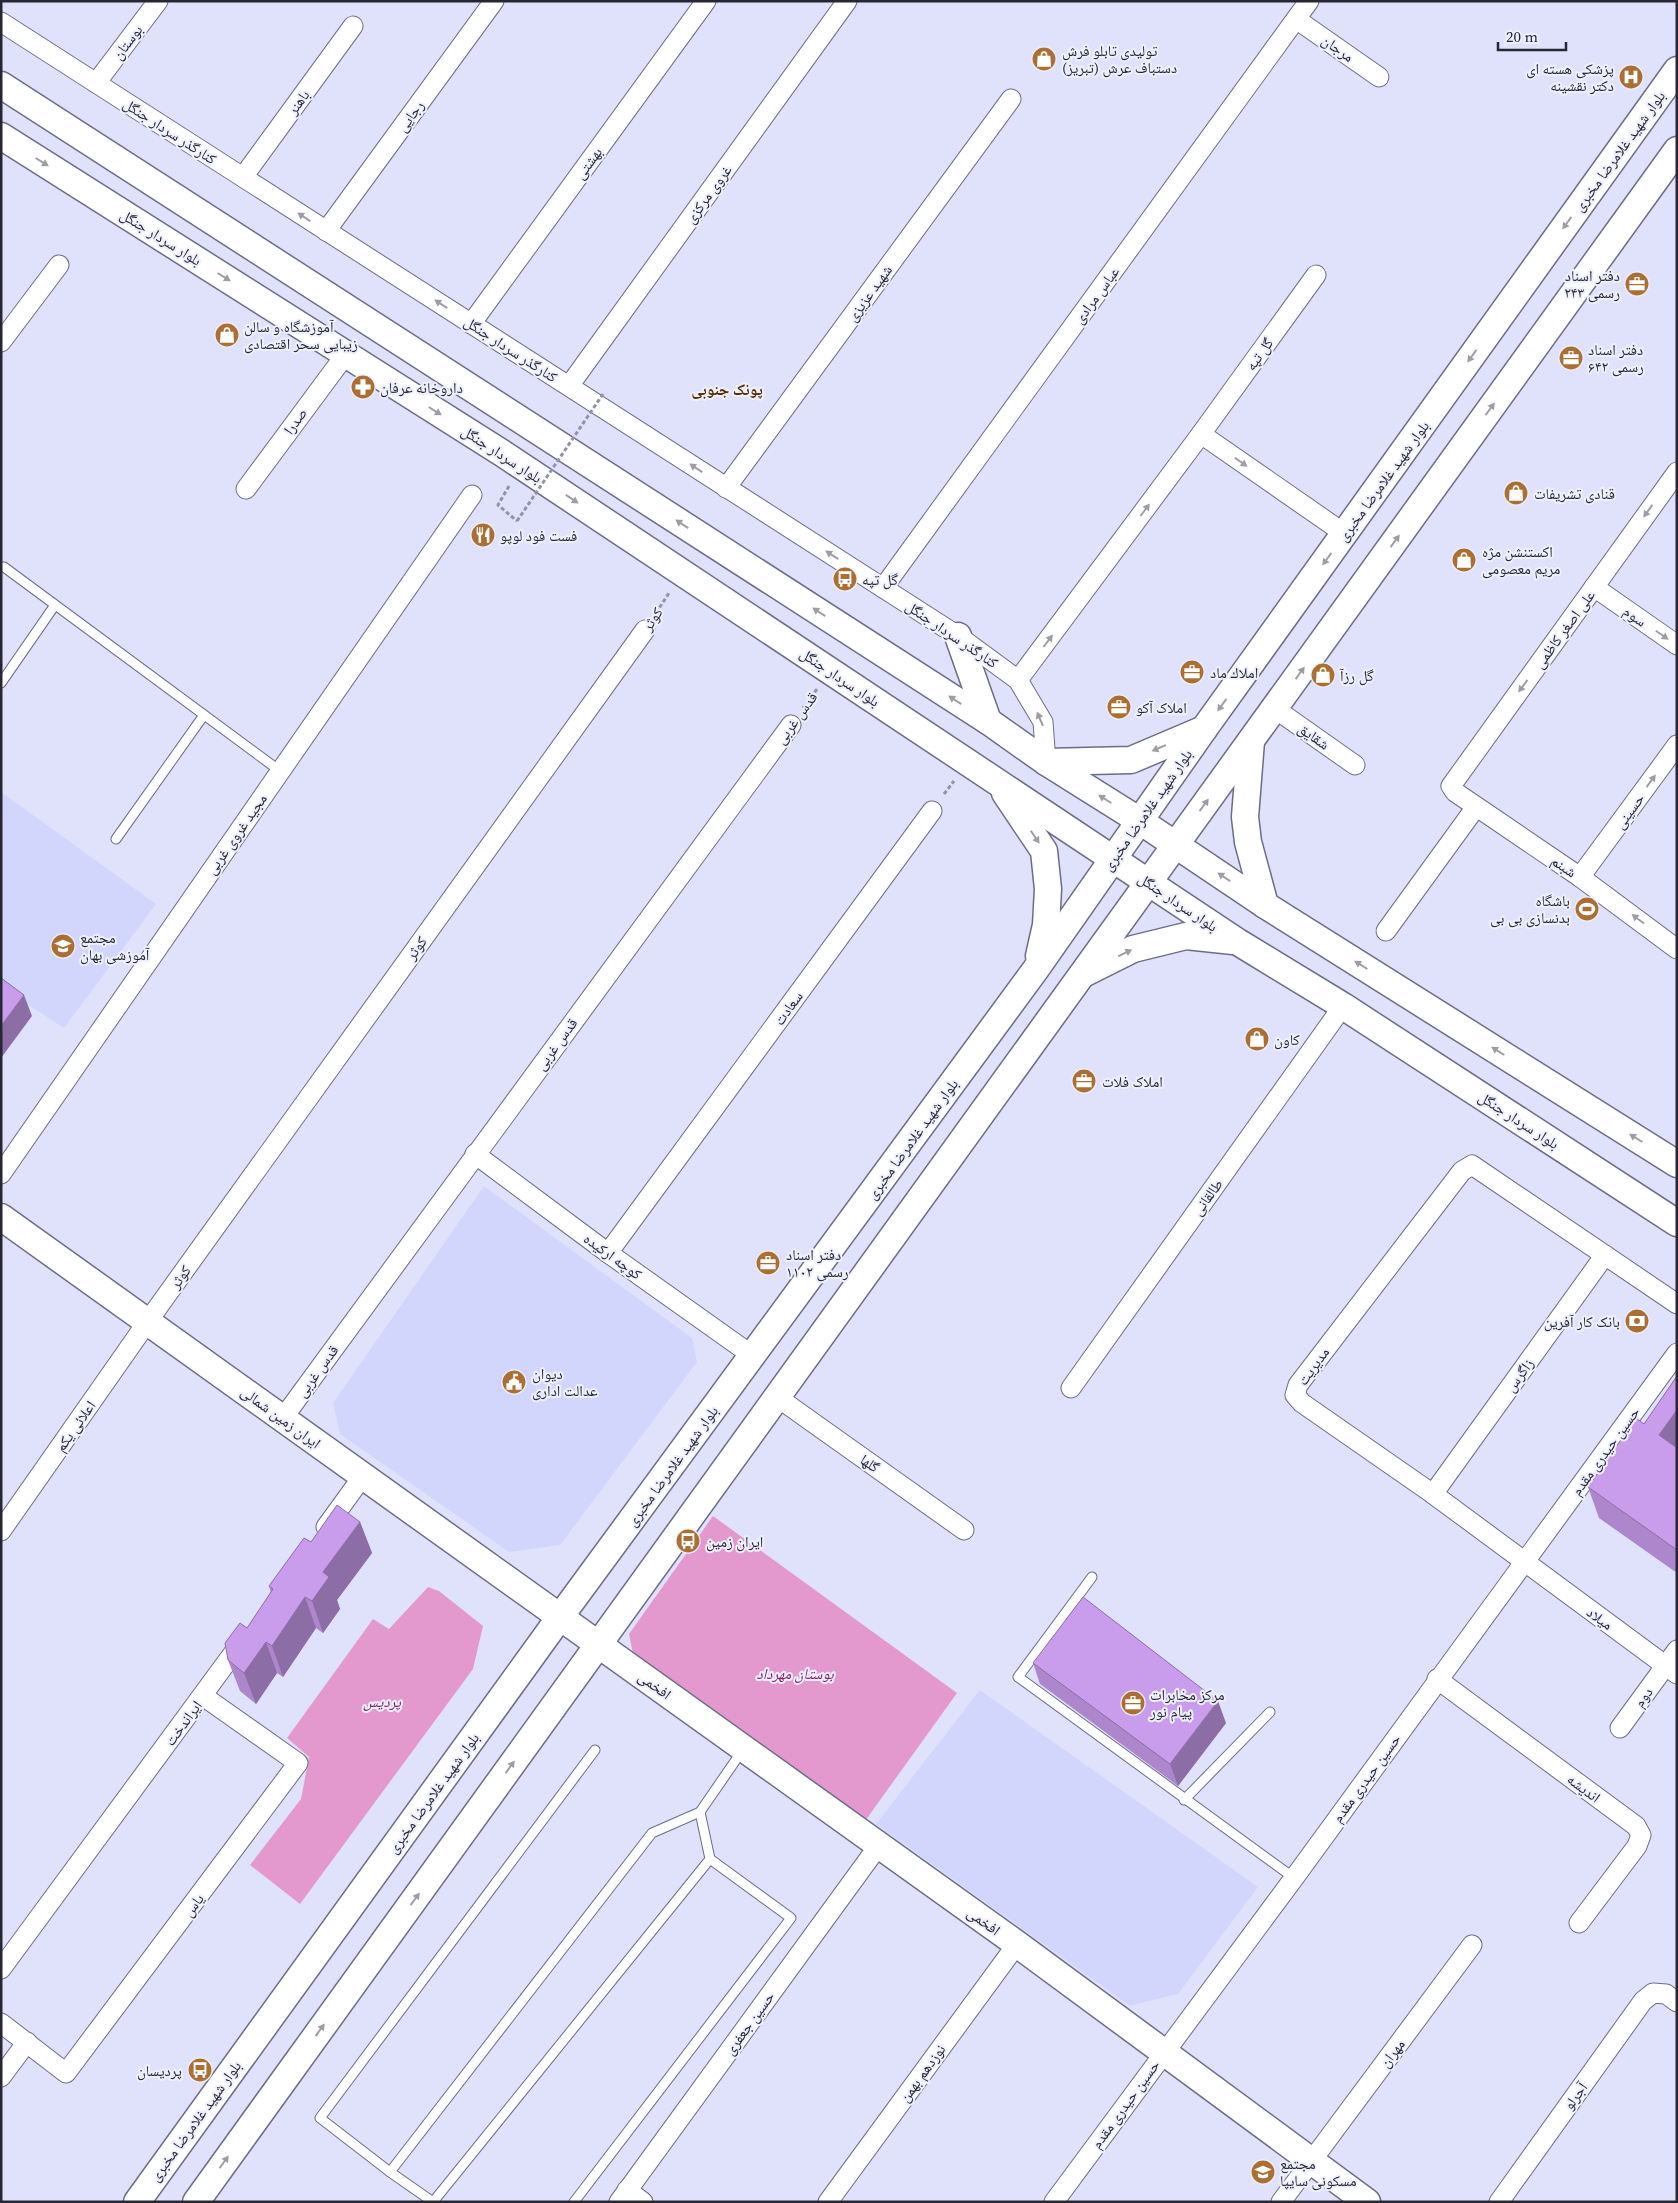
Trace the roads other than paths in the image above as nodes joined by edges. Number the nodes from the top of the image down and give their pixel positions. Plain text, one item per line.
1 (158, 1) edge
2 (494, 1) edge
3 (706, 1) edge
4 (847, 1) edge
5 (1310, 1) edge
6 (1296, 19) junction
7 (1, 22) edge
8 (353, 26) dead end
9 (1677, 70) edge
10 (1379, 77) dead end
11 (96, 83) junction
12 (1, 85) edge
13 (1011, 99) dead end
14 (1, 136) edge
15 (1677, 150) edge
16 (243, 178) junction
17 (326, 231) junction
18 (59, 265) dead end
19 (1316, 274) dead end
20 (471, 324) junction
21 (1, 342) edge
22 (346, 354) junction
23 (569, 386) junction
24 (1202, 434) junction
25 (1677, 472) edge
26 (726, 488) junction
27 (246, 489) dead end
28 (472, 495) dead end
29 (1345, 534) junction
30 (4, 567) dead end
31 (1594, 587) junction
32 (883, 588) junction
33 (55, 605) junction
34 (645, 630) road end
35 (958, 636) junction
36 (1677, 645) edge
37 (1018, 680) junction
38 (1, 683) edge
39 (1274, 708) junction
40 (204, 715) junction
41 (988, 721) junction
42 (791, 725) road end
43 (1204, 729) junction
44 (1251, 741) junction
45 (1677, 746) edge
46 (1046, 762) junction
47 (1355, 765) dead end
48 (280, 771) junction
49 (998, 782) junction
50 (1450, 786) joint
51 (1476, 808) junction
52 (932, 811) road end
53 (1140, 821) junction
54 (116, 839) dead end
55 (1176, 844) junction
56 (1113, 858) junction
57 (1580, 877) junction
58 (1148, 882) junction
59 (1266, 904) junction
60 (1386, 931) dead end
61 (1238, 942) junction
62 (1677, 949) edge
63 (1036, 969) junction
64 (1082, 974) junction
65 (1344, 1006) junction
66 (475, 1154) junction
67 (1677, 1164) edge
68 (1, 1174) edge
69 (1, 1216) edge
70 (1677, 1222) edge
71 (608, 1253) junction
72 (1605, 1255) junction
73 (1677, 1304) edge
74 (148, 1322) junction
75 (1677, 1354) edge
76 (753, 1356) junction
77 (1071, 1388) dead end
78 (777, 1397) junction
79 (283, 1418) junction
80 (363, 1476) junction
81 (1433, 1494) junction
82 (964, 1530) dead end
83 (1, 1531) edge
84 (318, 1538) edge
85 (1523, 1563) junction
86 (1092, 1576) dead end
87 (560, 1617) junction
88 (255, 1624) edge
89 (598, 1644) junction
90 (1677, 1650) edge
91 (1671, 1670) edge
92 (1437, 1679) junction
93 (203, 1696) junction
94 (1270, 1712) dead end
95 (1620, 1728) dead end
96 (744, 1749) junction
97 (595, 1750) dead end
98 (1184, 1800) junction
99 (700, 1812) junction
100 (879, 1845) junction
101 (710, 1859) junction
102 (1294, 1878) junction
103 (1579, 1923) dead end
104 (1017, 1944) junction
105 (1472, 1945) dead end
106 (1, 1969) edge
107 (1677, 2002) edge
108 (1, 2023) edge
109 (27, 2042) junction
110 (1164, 2051) junction
111 (1, 2077) edge
112 (1312, 2161) junction
113 (390, 2172) junction
114 (623, 2196) edge
115 (137, 2202) edge
116 (196, 2202) edge
117 (433, 2202) edge
118 (574, 2202) edge
119 (643, 2202) edge
120 (828, 2202) edge
121 (1054, 2202) edge
122 (1281, 2202) edge
123 (1367, 2202) edge
124 (1499, 2202) edge

1 - 11 street, بوستان
2 - 17 street, رجایی
3 - 20 street, بهشتی
4 - 23 street, غروی مرکزی
5 - 6 street, عباس مرادی
6 - 10 street, مرجان
6 - 32 street, عباس مرادی
7 - 11 street, کنارگذر سردار جنگل
8 - 16 street, باهنر
9 -> 29 main road, بلوار شهید غلامرضا مخبری
11 - 16 street, کنارگذر سردار جنگل
41 -> 12 main road
13 - 26 street, شهید عزیزی
14 -> 22 main road, بلوار سردار جنگل
39 -> 15 main road
17 -> 16 street, کنارگذر سردار جنگل
20 -> 17 street, کنارگذر سردار جنگل
18 - 21 street
19 - 24 street, گل تپه
20 - 23 street, کنارگذر سردار جنگل
22 - 27 street, صدرا
22 -> 49 main road, بلوار سردار جنگل
26 -> 23 street, کنارگذر سردار جنگل
24 -> 29 street
37 -> 24 street, گل تپه
25 -> 31 street, علی اصغر کاظمی
32 -> 26 street, کنارگذر سردار جنگل
28 - 48 street, مجید غروی غربی
29 -> 43 main road, بلوار شهید غلامرضا مخبری
30 - 33 lane
31 -> 36 street, سوم
31 -> 50 street, علی اصغر کاظمی
32 - 35 street, کنارگذر سردار جنگل
33 - 38 lane
33 - 40 lane
34 - 74 street, کوثر
35 - 37 street, کنارگذر سردار جنگل
35 - 41 main road
46 -> 37 street
39 - 44 main road
39 - 47 street, شقایق
40 - 48 lane
40 - 54 lane
41 - 46 main road
42 - 66 street, قدس غربی
43 -> 46 main road
43 - 53 main road, بلوار شهید غلامرضا مخبری
55 -> 44 main road
44 - 59 main road
57 -> 45 street, حسینی
53 -> 46 main road
48 - 68 street, مجید غروی غربی
49 - 56 main road, بلوار سردار جنگل
49 -> 63 main road
50 - 51 street, شبنم
51 - 57 street, شبنم
51 - 60 street
52 - 71 street, سعادت
53 - 55 main road
53 - 56 main road, بلوار شهید غلامرضا مخبری
55 - 58 main road
59 -> 55 main road
56 - 58 main road, بلوار سردار جنگل
56 - 63 main road, بلوار شهید غلامرضا مخبری
62 -> 57 street, شبنم
58 - 61 main road, بلوار سردار جنگل
58 - 64 main road
67 -> 59 main road
64 -> 61 main road
61 - 65 main road, بلوار سردار جنگل
63 - 76 main road, بلوار شهید غلامرضا مخبری
64 - 78 main road
65 - 70 main road, بلوار سردار جنگل
65 - 77 street, طالقانی
66 - 71 street, کوچه ارکیده
66 - 79 street, قدس غربی
69 - 74 main road, ایران زمین شمالی
71 - 76 street, کوچه ارکیده
72 - 73 street
72 - 81 street, زاگرس
72 - 81 street, مدیریت
74 - 79 main road, ایران زمین شمالی
74 - 83 street, اعلائی یکم
75 - 85 street, حسین حیدری مقدم
76 - 87 main road, بلوار شهید غلامرضا مخبری
78 - 82 street, گلها
78 - 89 main road
79 - 80 main road, ایران زمین شمالی
80 - 84 street
80 - 87 main road, ایران زمین شمالی
81 - 85 street, مدیریت
85 - 91 street, میلاد
85 - 92 street, حسین حیدری مقدم
86 - 98 lane
87 - 89 main road, افخمی
87 - 115 main road, بلوار شهید غلامرضا مخبری
88 - 93 street, ایراندخت
89 - 96 main road, افخمی
116 -> 89 main road
90 - 91 street, دوم
91 - 95 street, دوم
92 - 102 street, حسین حیدری مقدم
92 - 103 street, اندیشه
93 - 106 street, ایراندخت
93 - 109 street, یاس
94 - 98 lane
96 - 99 lane
96 - 100 main road, افخمی
97 - 113 lane
98 - 102 lane
99 - 101 lane
99 - 113 lane
100 - 104 main road, افخمی
100 - 114 street, حسین جعفری
101 - 117 lane
101 - 118 lane
102 - 110 street, حسین حیدری مقدم
104 - 110 main road, افخمی
104 - 120 street, نوزدهم بهمن
105 - 112 street, مهران
107 - 124 street, آجرلو
108 - 109 street, یاس
109 - 111 street
110 - 112 main road, افخمی
110 - 121 street, حسین حیدری مقدم
112 - 122 street, مهران
112 - 123 main road, افخمی
113 - 117 lane
114 - 119 street

